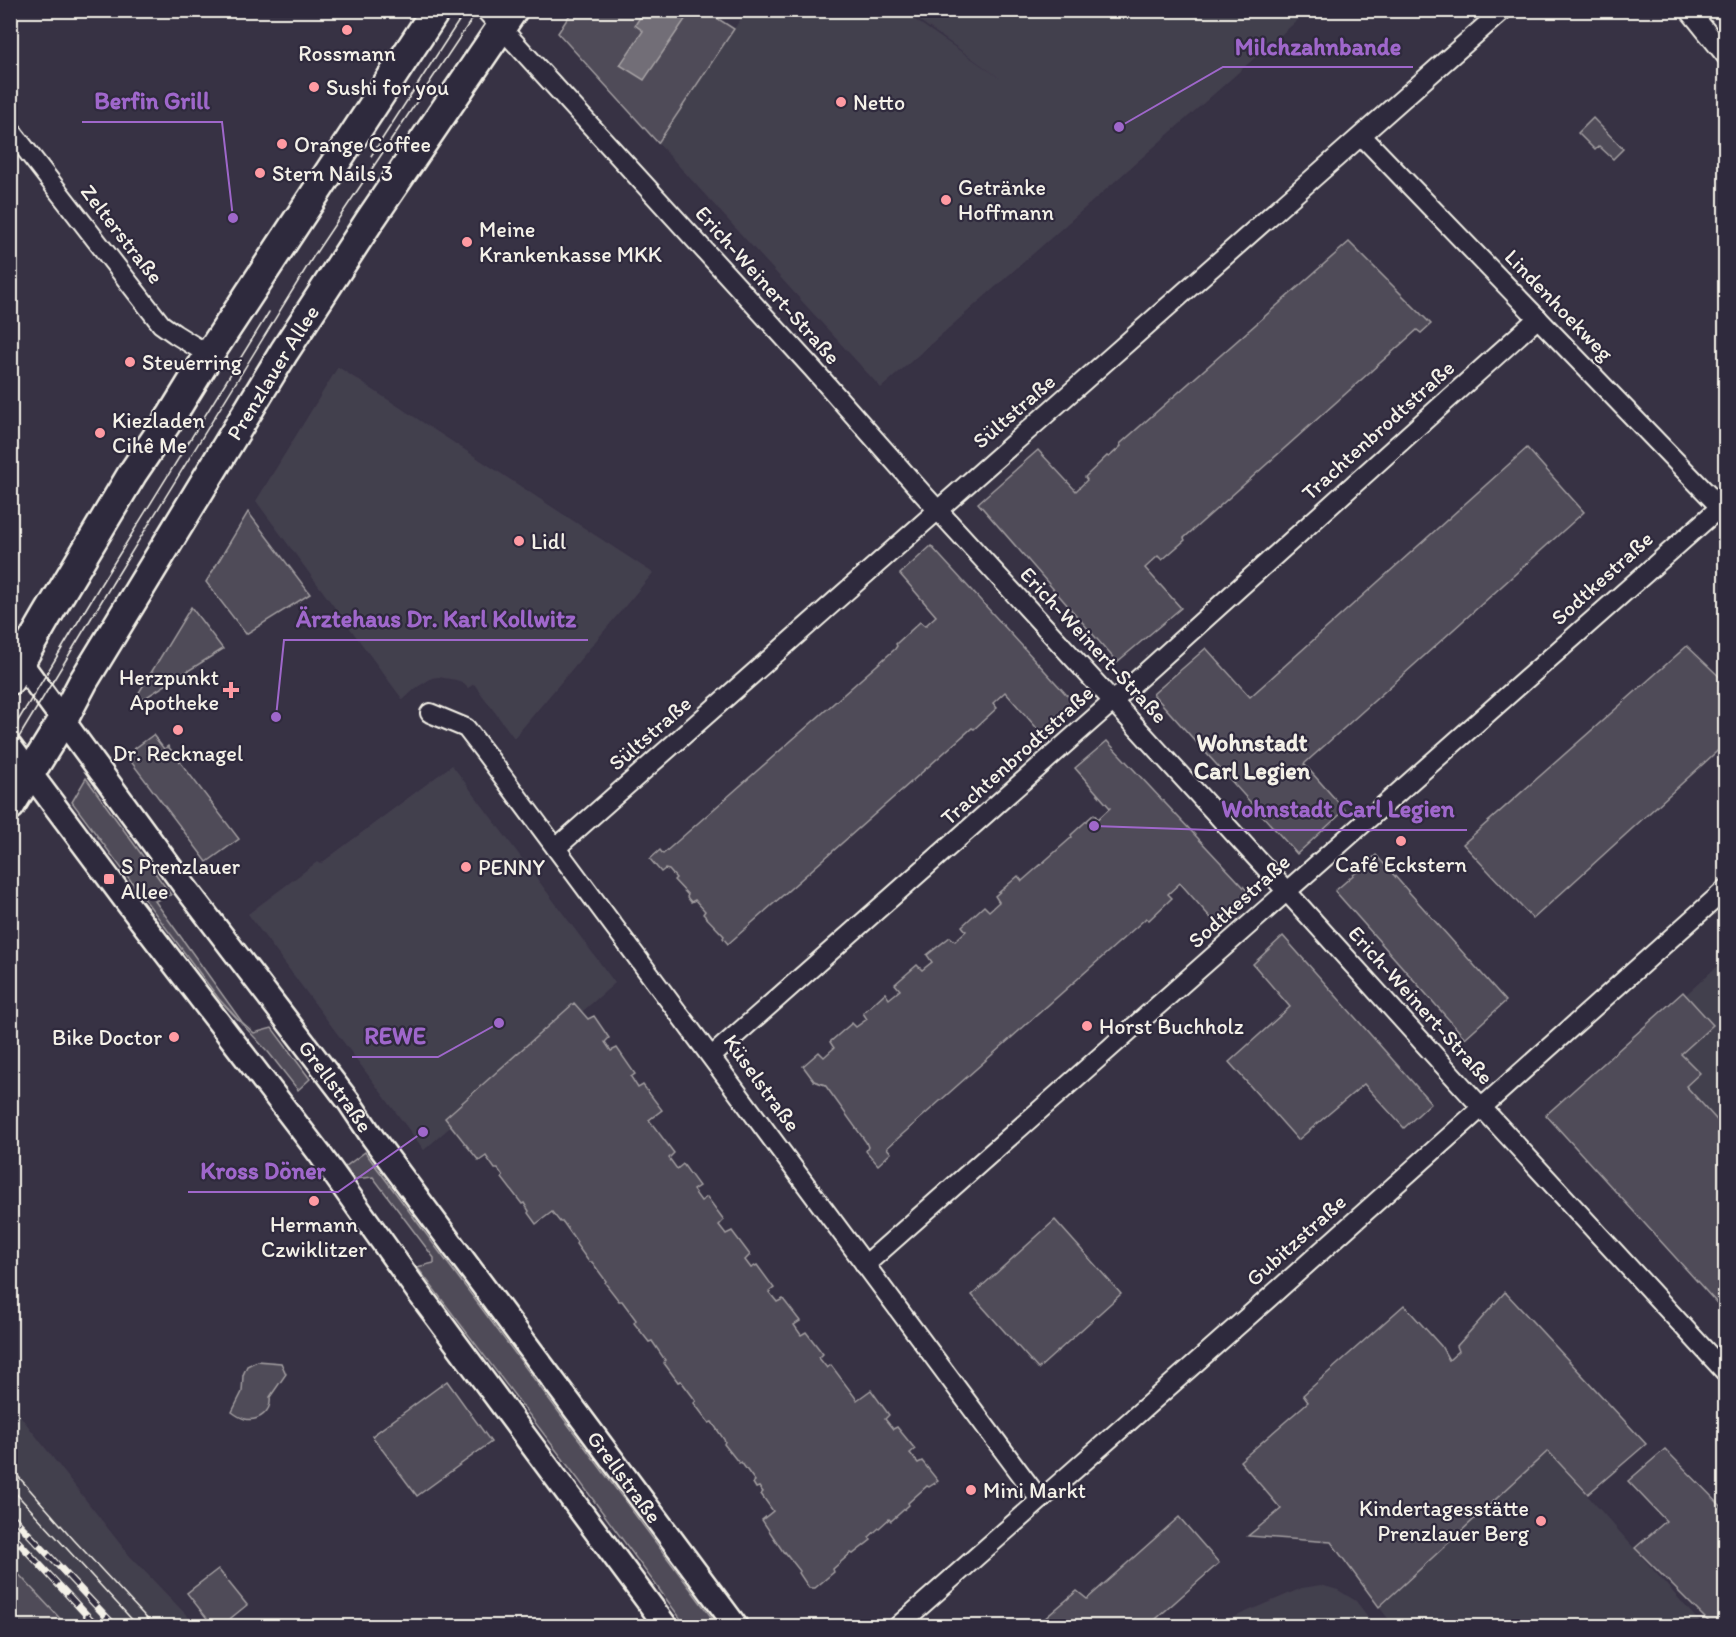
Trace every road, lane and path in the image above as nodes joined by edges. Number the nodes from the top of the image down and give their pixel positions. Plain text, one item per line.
1 (436, 10) edge
2 (1503, 10) edge
3 (1689, 10) edge
4 (500, 16) edge
5 (1725, 56) edge
6 (10, 129) edge
7 (1362, 136) junction
8 (1538, 318) junction
9 (209, 355) junction
10 (1723, 504) edge
11 (938, 511) junction
12 (14, 664) edge
13 (1113, 702) junction
14 (430, 713) dead end
15 (63, 720) junction
16 (10, 746) edge
17 (31, 773) junction
18 (10, 807) edge
19 (556, 848) junction
20 (1725, 889) edge
21 (1286, 892) junction
22 (712, 1056) junction
23 (1481, 1107) junction
24 (866, 1265) junction
25 (1725, 1373) edge
26 (1040, 1500) junction
27 (666, 1626) edge
28 (736, 1626) edge
29 (898, 1626) edge

1 - 9 main road
2 - 7 street, Sültstraße
3 - 5 street
4 - 11 street, Erich-Weinert-Straße
4 - 15 main road, Prenzlauer Allee
6 - 9 street, Zelterstraße
7 - 8 street, Lindenhoekweg
7 - 11 street, Sültstraße
8 - 10 street, Lindenhoekweg
8 - 13 street, Trachtenbrodtstraße
9 - 12 main road
10 - 21 street, Sodtkestraße
11 - 13 street, Erich-Weinert-Straße
11 - 19 street, Sültstraße
12 - 15 street, Grellstraße
13 - 21 street, Erich-Weinert-Straße
13 - 22 street, Trachtenbrodtstraße
14 - 19 street, Küselstraße
15 - 17 main road, Prenzlauer Allee
15 - 28 street, Grellstraße
16 - 17 street
17 - 18 main road, Prenzlauer Allee
17 - 27 street
19 - 22 street, Küselstraße
20 - 23 street, Gubitzstraße
21 - 23 street, Erich-Weinert-Straße
21 - 24 street, Sodtkestraße
22 - 24 street, Küselstraße
23 - 25 street, Erich-Weinert-Straße
23 - 26 street, Gubitzstraße
24 - 26 street, Küselstraße
26 - 29 street, Gubitzstraße

